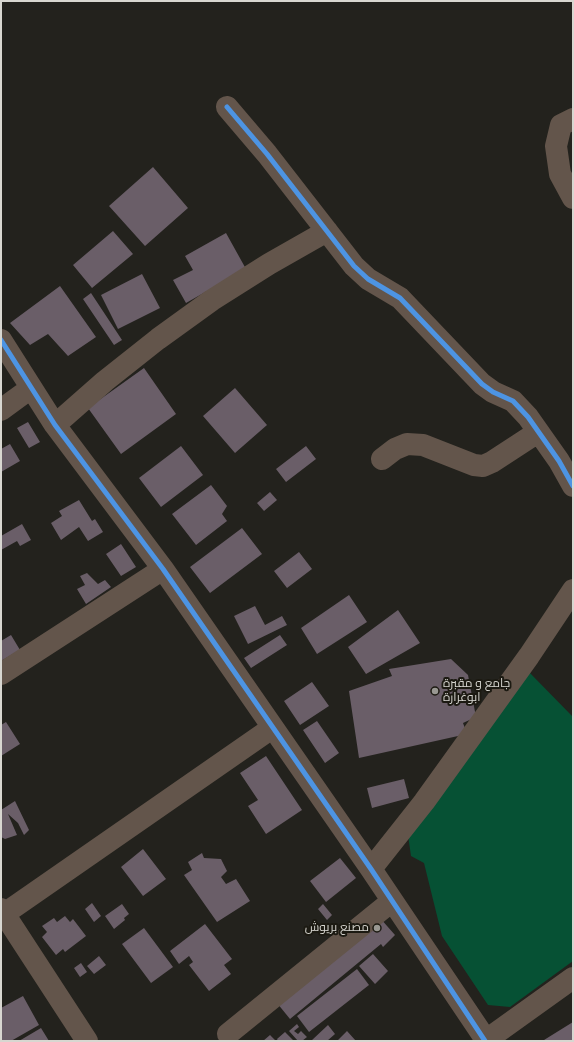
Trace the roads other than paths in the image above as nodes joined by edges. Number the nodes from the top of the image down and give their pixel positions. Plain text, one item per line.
1 (226, 107) dead end
2 (573, 119) edge
3 (573, 198) edge
4 (327, 231) junction
5 (1, 340) edge
6 (32, 388) junction
7 (1, 410) edge
8 (55, 425) junction
9 (538, 432) junction
10 (566, 455) edge
11 (382, 459) dead end
12 (573, 486) edge
13 (162, 569) junction
14 (573, 590) edge
15 (1, 674) edge
16 (272, 728) junction
17 (370, 869) junction
18 (392, 901) junction
19 (3, 911) edge
20 (573, 978) edge
21 (228, 1034) dead end
22 (87, 1041) edge
23 (486, 1041) edge

1 - 4 street
2 - 3 street
4 - 8 street
4 - 9 street
5 - 6 street
6 - 7 street
6 - 8 street
8 - 13 street
9 - 10 street
9 - 11 street
10 - 12 street
13 - 15 street
13 - 16 street
14 - 17 street
16 - 17 street
16 - 19 street
17 - 18 street
18 - 21 street
18 - 23 street
19 - 22 street
20 - 23 street

